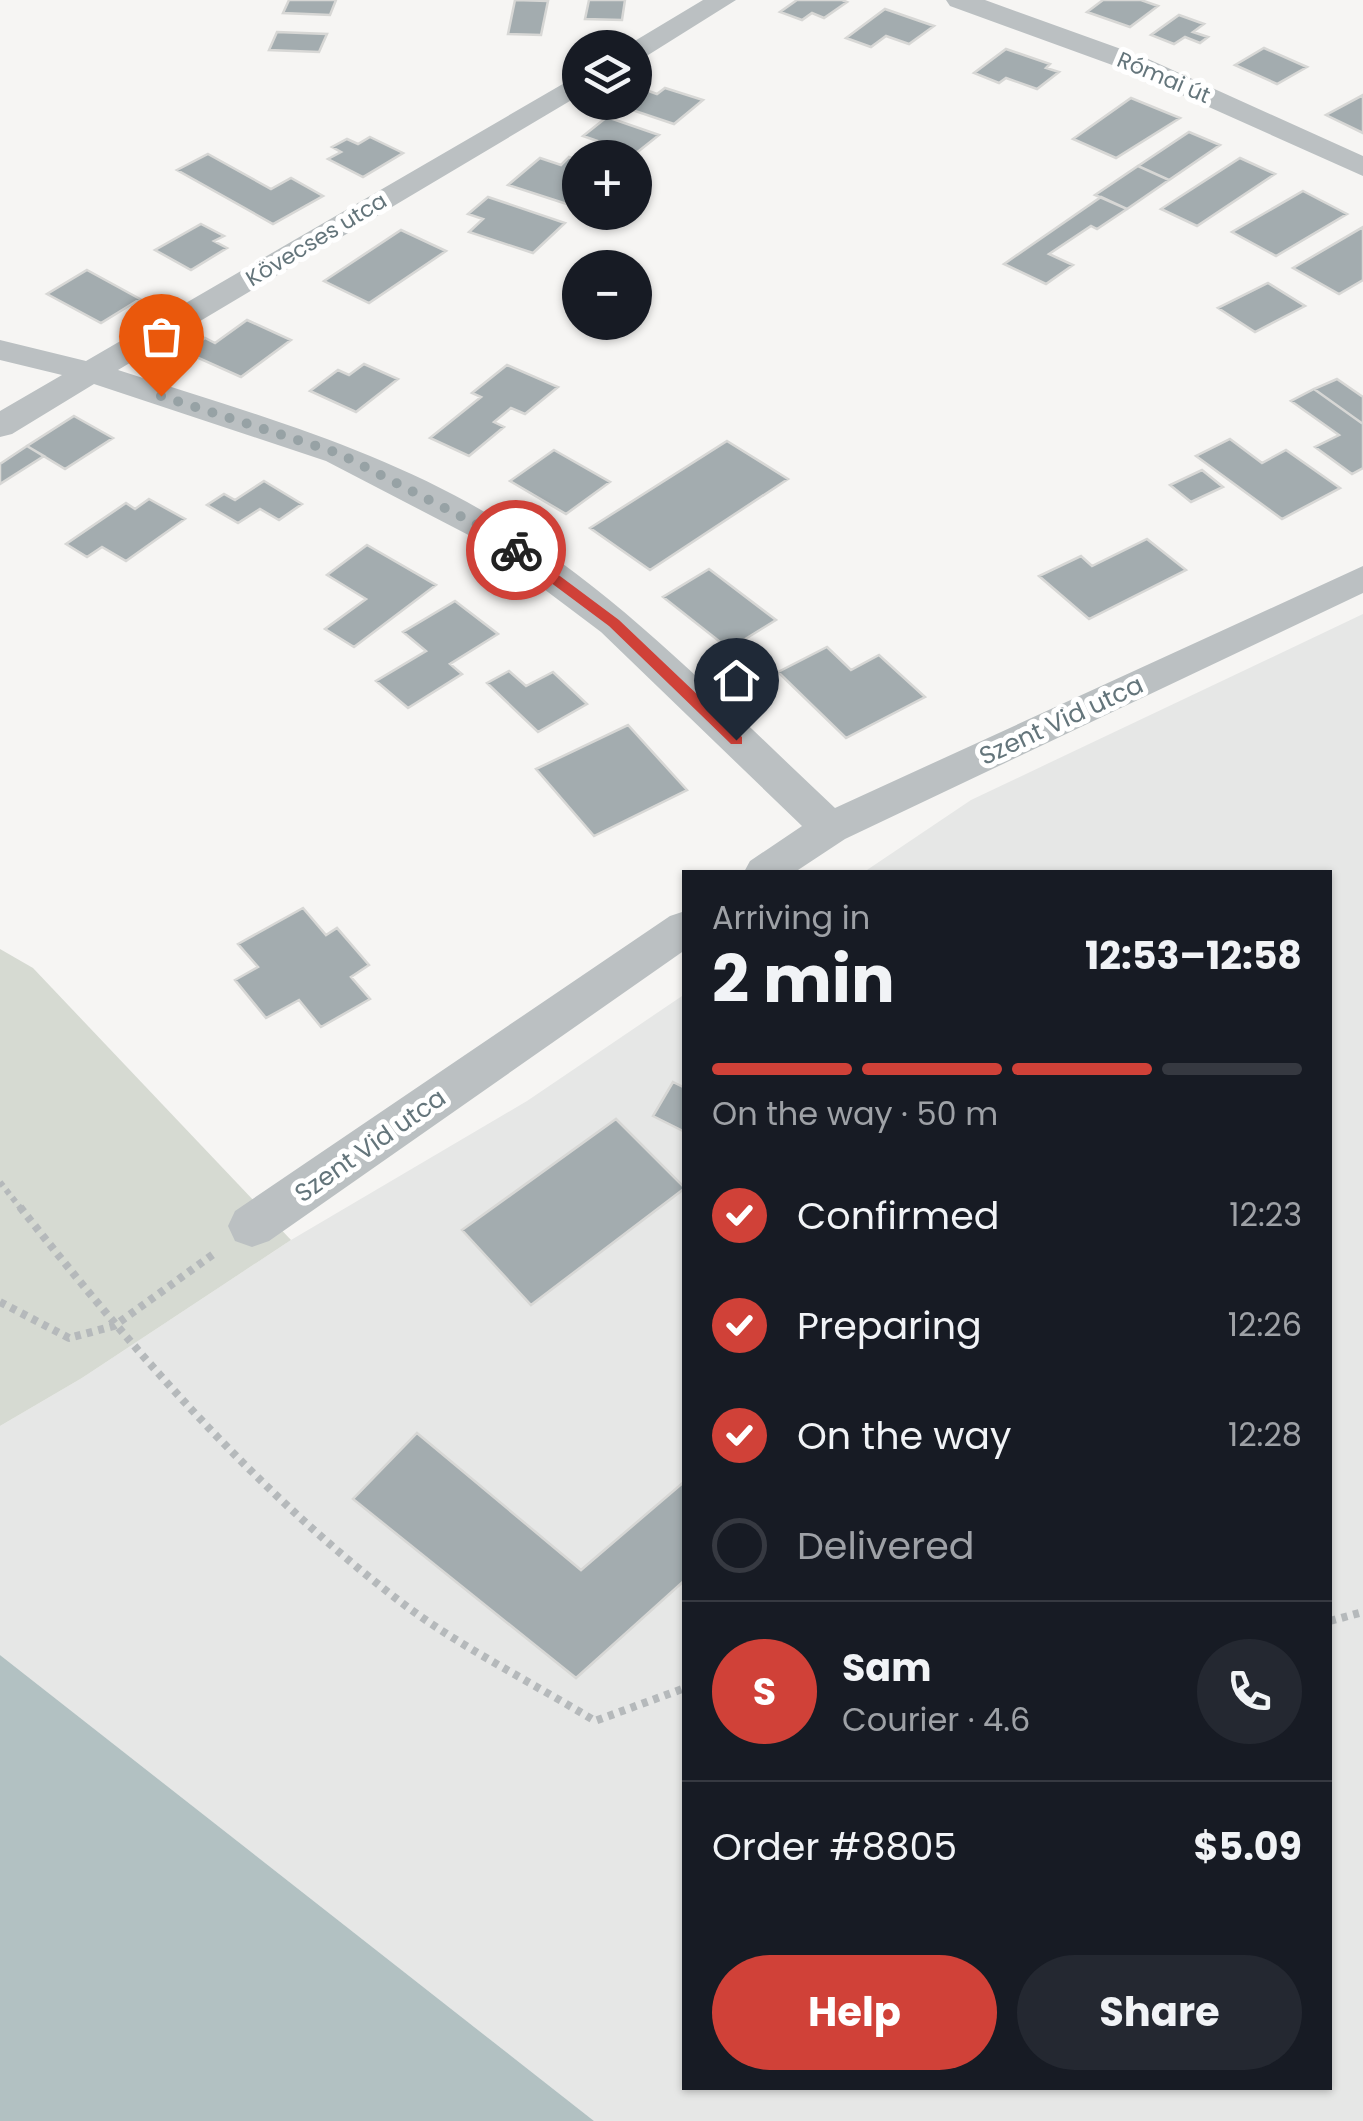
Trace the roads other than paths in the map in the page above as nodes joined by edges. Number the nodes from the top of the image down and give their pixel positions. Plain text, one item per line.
1 (722, 0) edge
2 (960, 0) edge
3 (652, 41) edge
4 (562, 95) edge
5 (1363, 167) edge
6 (0, 350) edge
7 (90, 372) junction
8 (0, 426) edge
9 (1363, 578) edge
10 (830, 828) junction
11 (769, 870) edge
12 (682, 930) edge
13 (252, 1226) road end

1 - 3 street
2 - 5 street, Római út
4 - 7 street, Kövecses utca
6 - 7 street
7 - 8 street, Kövecses utca
7 - 10 street
9 - 10 street, Szent Vid utca
10 - 11 street, Szent Vid utca
12 - 13 street, Szent Vid utca

